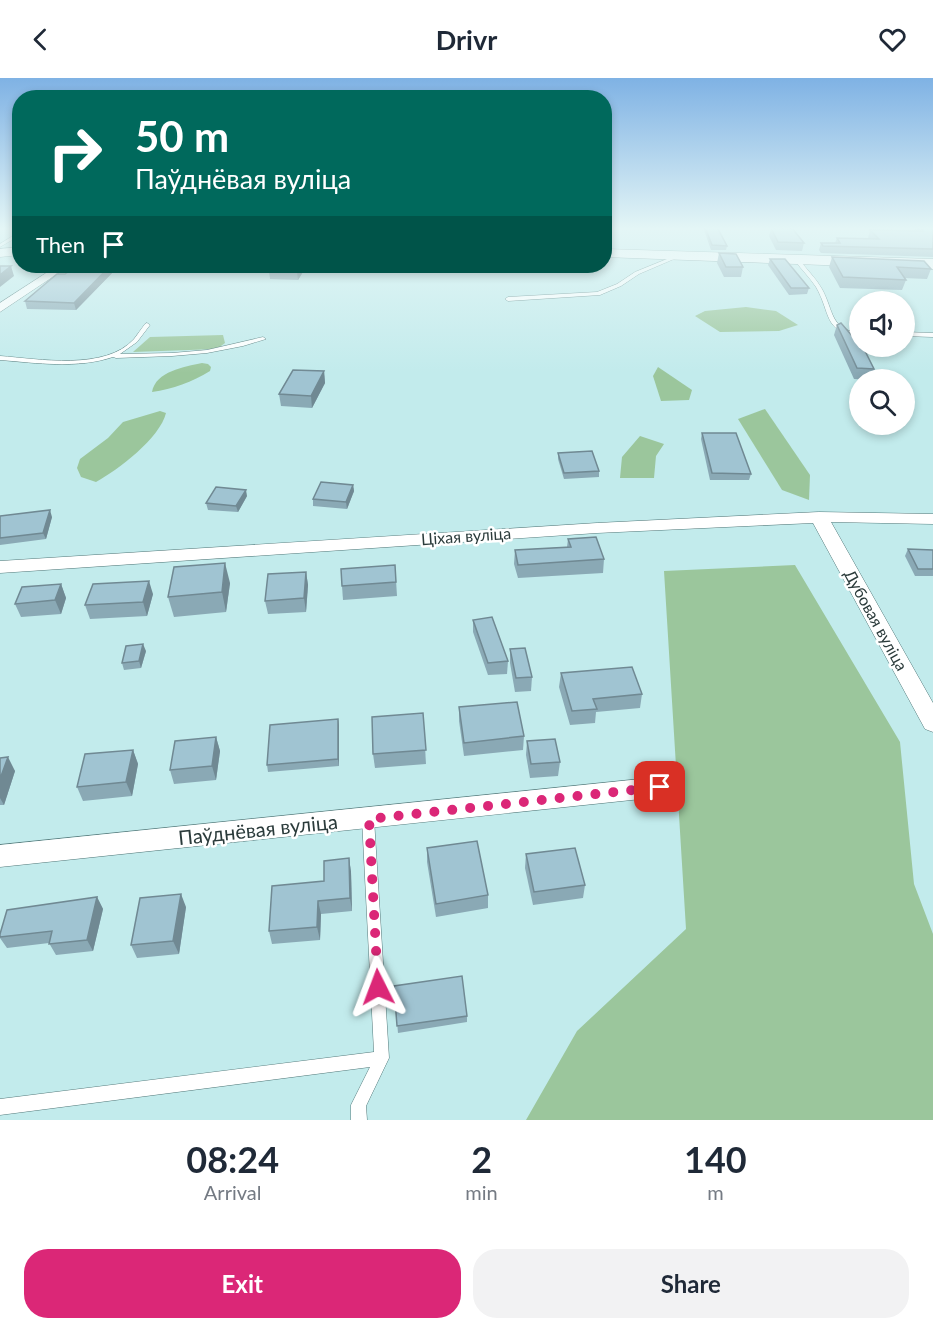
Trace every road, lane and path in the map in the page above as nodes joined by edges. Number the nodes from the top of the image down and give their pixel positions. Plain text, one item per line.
1 (49, 276) edge
2 (634, 276) edge
3 (809, 276) edge
4 (508, 299) dead end
5 (0, 308) edge
6 (147, 326) dead end
7 (849, 334) edge
8 (915, 334) edge
9 (933, 335) edge
10 (263, 339) dead end
11 (114, 356) junction
12 (0, 358) edge
13 (819, 517) junction
14 (933, 519) edge
15 (0, 567) edge
16 (933, 723) edge
17 (660, 787) dead end
18 (369, 819) junction
19 (0, 856) edge
20 (382, 1058) junction
21 (0, 1107) edge
22 (359, 1120) edge

1 - 5 street
2 - 4 lane
3 - 7 lane
6 - 11 lane
8 - 9 lane
10 - 11 lane
11 - 12 lane
13 - 14 street, Ціхая вуліца
13 - 15 street, Ціхая вуліца
13 - 16 street, Дубовая вуліца
17 - 18 street, Паўднёвая вуліца
18 - 19 street, Паўднёвая вуліца
18 - 20 lane
20 - 21 lane
20 - 22 lane

